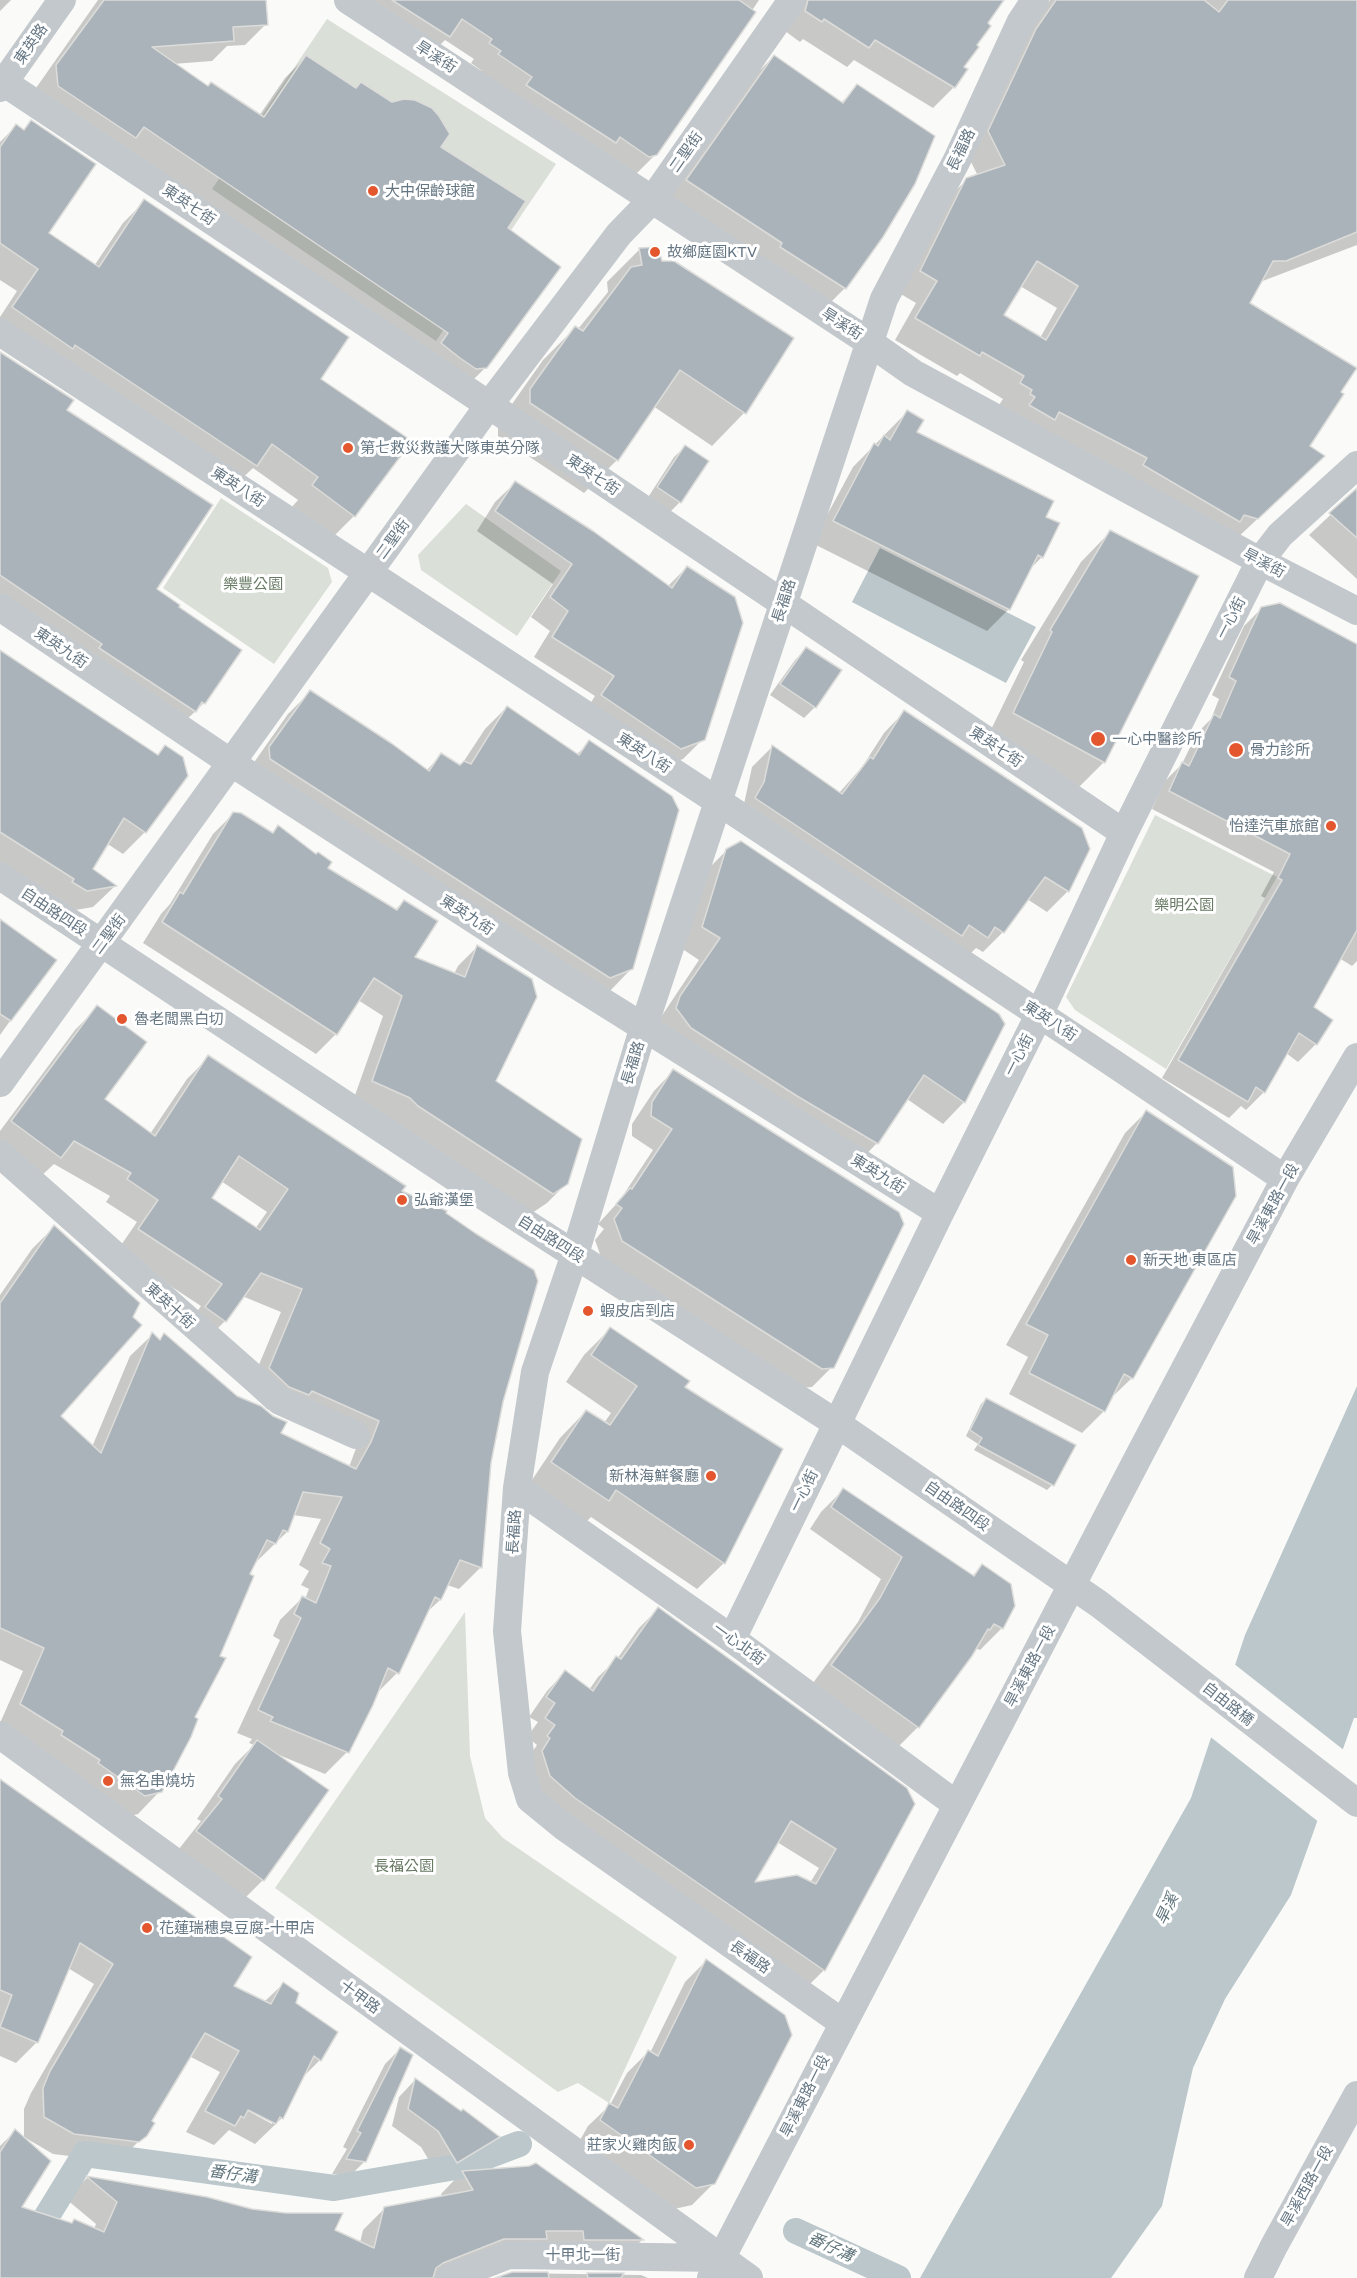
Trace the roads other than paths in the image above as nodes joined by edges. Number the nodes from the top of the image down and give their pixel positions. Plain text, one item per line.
1 (62, 0) edge
2 (348, 0) edge
3 (1035, 0) edge
4 (779, 4) edge
5 (1, 83) edge
6 (653, 199) junction
7 (0, 332) edge
8 (869, 342) junction
9 (489, 405) junction
10 (1357, 465) edge
11 (1260, 561) junction
12 (369, 572) junction
13 (783, 604) junction
14 (0, 607) edge
15 (1357, 611) edge
16 (230, 762) junction
17 (719, 802) junction
18 (1124, 833) junction
19 (0, 876) edge
20 (102, 944) junction
21 (1040, 1015) junction
22 (644, 1026) junction
23 (1357, 1057) edge
24 (0, 1083) edge
25 (0, 1154) edge
26 (1285, 1179) junction
27 (940, 1213) junction
28 (575, 1254) junction
29 (836, 1424) junction
30 (356, 1435) dead end
31 (517, 1488) junction
32 (1072, 1586) junction
33 (1099, 1604) joint
34 (732, 1639) junction
35 (0, 1735) edge
36 (1357, 1803) edge
37 (957, 1805) junction
38 (843, 2023) junction
39 (1357, 2095) edge
40 (716, 2268) edge
41 (449, 2278) edge
42 (749, 2278) edge
43 (1258, 2278) edge

1 - 5 street, 東英路
2 - 6 street, 旱溪街
3 - 8 street, 長福路
4 - 6 street, 二聖街
5 - 9 street, 東英七街
6 - 8 street, 旱溪街
6 - 9 street, 二聖街
7 - 12 street, 東英八街
8 - 11 street, 旱溪街
8 - 13 street, 長福路
9 - 12 street, 二聖街
9 - 13 street, 東英七街
10 - 11 street, 一心街
11 - 15 street, 旱溪街
11 - 18 street, 一心街
12 - 16 street, 二聖街
12 - 17 street, 東英八街
13 - 17 street, 長福路
13 - 18 street, 東英七街
14 - 16 street, 東英九街
16 - 20 street, 二聖街
16 - 22 street, 東英九街
17 - 21 street, 東英八街
17 - 22 street, 長福路
18 - 21 street, 一心街
19 - 20 street, 自由路四段
20 - 24 street, 二聖街
20 - 28 street, 自由路四段
21 - 26 street, 東英八街
21 - 27 street, 一心街
22 - 27 street, 東英九街
22 - 28 street, 長福路
23 - 26 street, 旱溪東路一段
25 - 30 street, 東英十街
26 - 32 street, 旱溪東路一段
27 - 29 street, 一心街
28 - 29 street, 自由路四段
28 - 31 street, 長福路
29 - 32 street, 自由路四段
29 - 34 street, 一心街
31 - 34 street, 一心北街
31 - 38 street, 長福路
32 - 33 street, 自由路四段
32 - 37 street, 旱溪東路一段
33 - 36 street, 自由路橋
34 - 37 street, 一心北街
35 - 40 street, 十甲路
37 - 38 street, 旱溪東路一段
38 - 40 street, 旱溪東路一段
39 - 43 street, 旱溪西路一段
40 - 41 street, 十甲北一街
40 - 42 street, 十甲路

